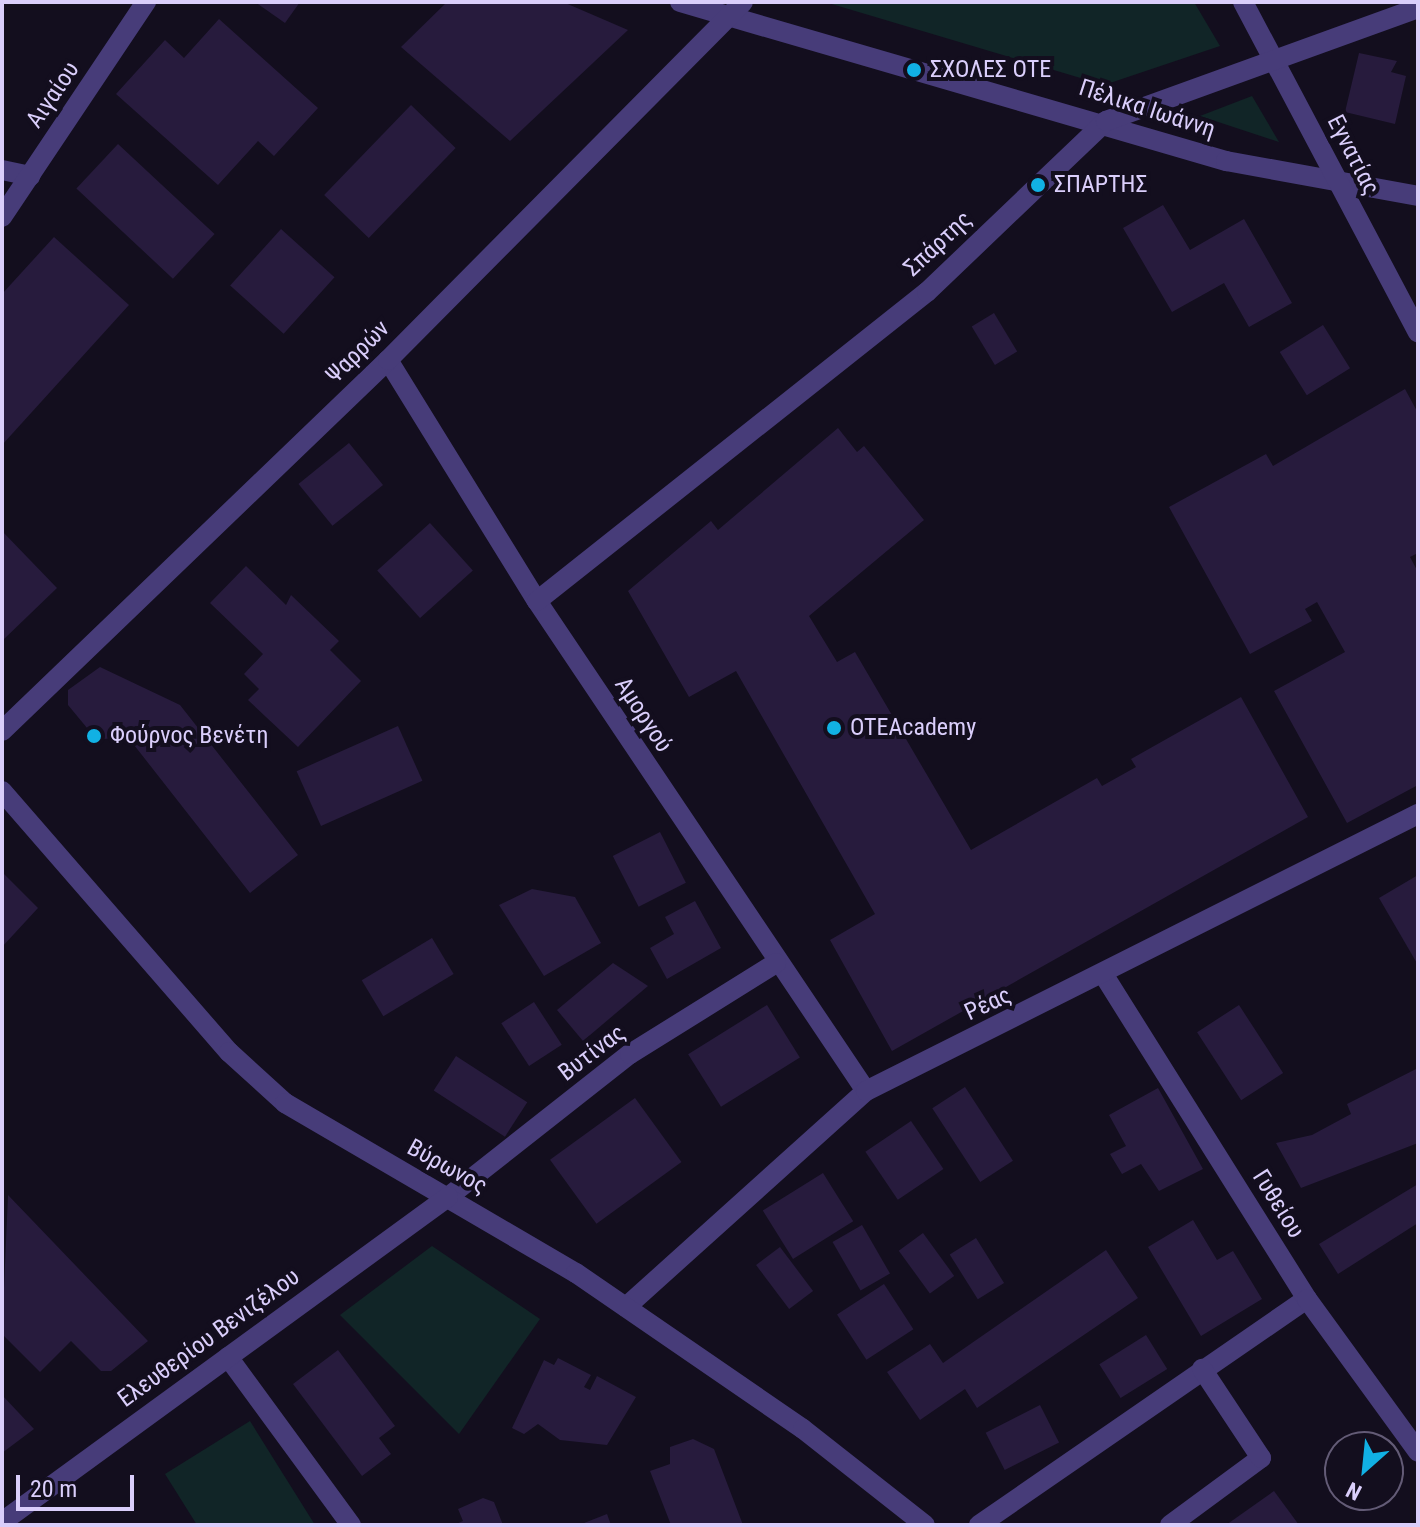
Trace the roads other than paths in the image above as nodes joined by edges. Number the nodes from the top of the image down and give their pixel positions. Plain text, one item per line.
1 (146, 2) edge
2 (680, 2) edge
3 (743, 2) edge
4 (1243, 2) edge
5 (1418, 8) edge
6 (721, 19) junction
7 (1277, 61) junction
8 (1106, 121) junction
9 (2, 170) edge
10 (30, 176) junction
11 (1339, 185) junction
12 (1418, 196) edge
13 (2, 217) edge
14 (1418, 332) edge
15 (388, 360) junction
16 (537, 601) junction
17 (2, 731) edge
18 (2, 791) edge
19 (1418, 814) edge
20 (776, 963) junction
21 (1105, 977) junction
22 (866, 1091) junction
23 (448, 1197) junction
24 (1307, 1299) junction
25 (626, 1307) junction
26 (228, 1357) junction
27 (1202, 1369) junction
28 (1418, 1452) edge
29 (2, 1522) edge
30 (913, 1522) edge
31 (351, 1525) edge
32 (979, 1525) edge
33 (1170, 1525) edge

1 - 10 street, Αιγαίου
2 - 6 street, Πέλικα Ιωάννη
3 - 6 street, Ψαρρών
4 - 7 street, Εγνατίας
5 - 7 street, Σπάρτης
6 - 8 street, Πέλικα Ιωάννη
6 - 15 street, Ψαρρών
7 - 8 street, Σπάρτης
7 - 11 street, Εγνατίας
8 - 11 street, Πέλικα Ιωάννη
8 - 16 street, Σπάρτης
9 - 10 street
10 - 13 street, Αιγαίου
11 - 12 street, Πέλικα Ιωάννη
11 - 14 street, Εγνατίας
15 - 16 street, Αμοργού
15 - 17 street, Ψαρρών
16 - 20 street, Αμοργού
18 - 23 street, Βύρωνος
19 - 21 street, Ρέας
20 - 22 street, Αμοργού
20 - 23 street, Βυτίνας
21 - 22 street, Ρέας
21 - 24 street, Γυθείου
22 - 25 street, Ρέας
23 - 25 street, Βύρωνος
23 - 26 street, Ελευθερίου Βενιζέλου
24 - 27 street
24 - 28 street, Γυθείου
25 - 30 street, Βύρωνος
26 - 29 street, Ελευθερίου Βενιζέλου
26 - 31 street
27 - 32 street
27 - 33 street

